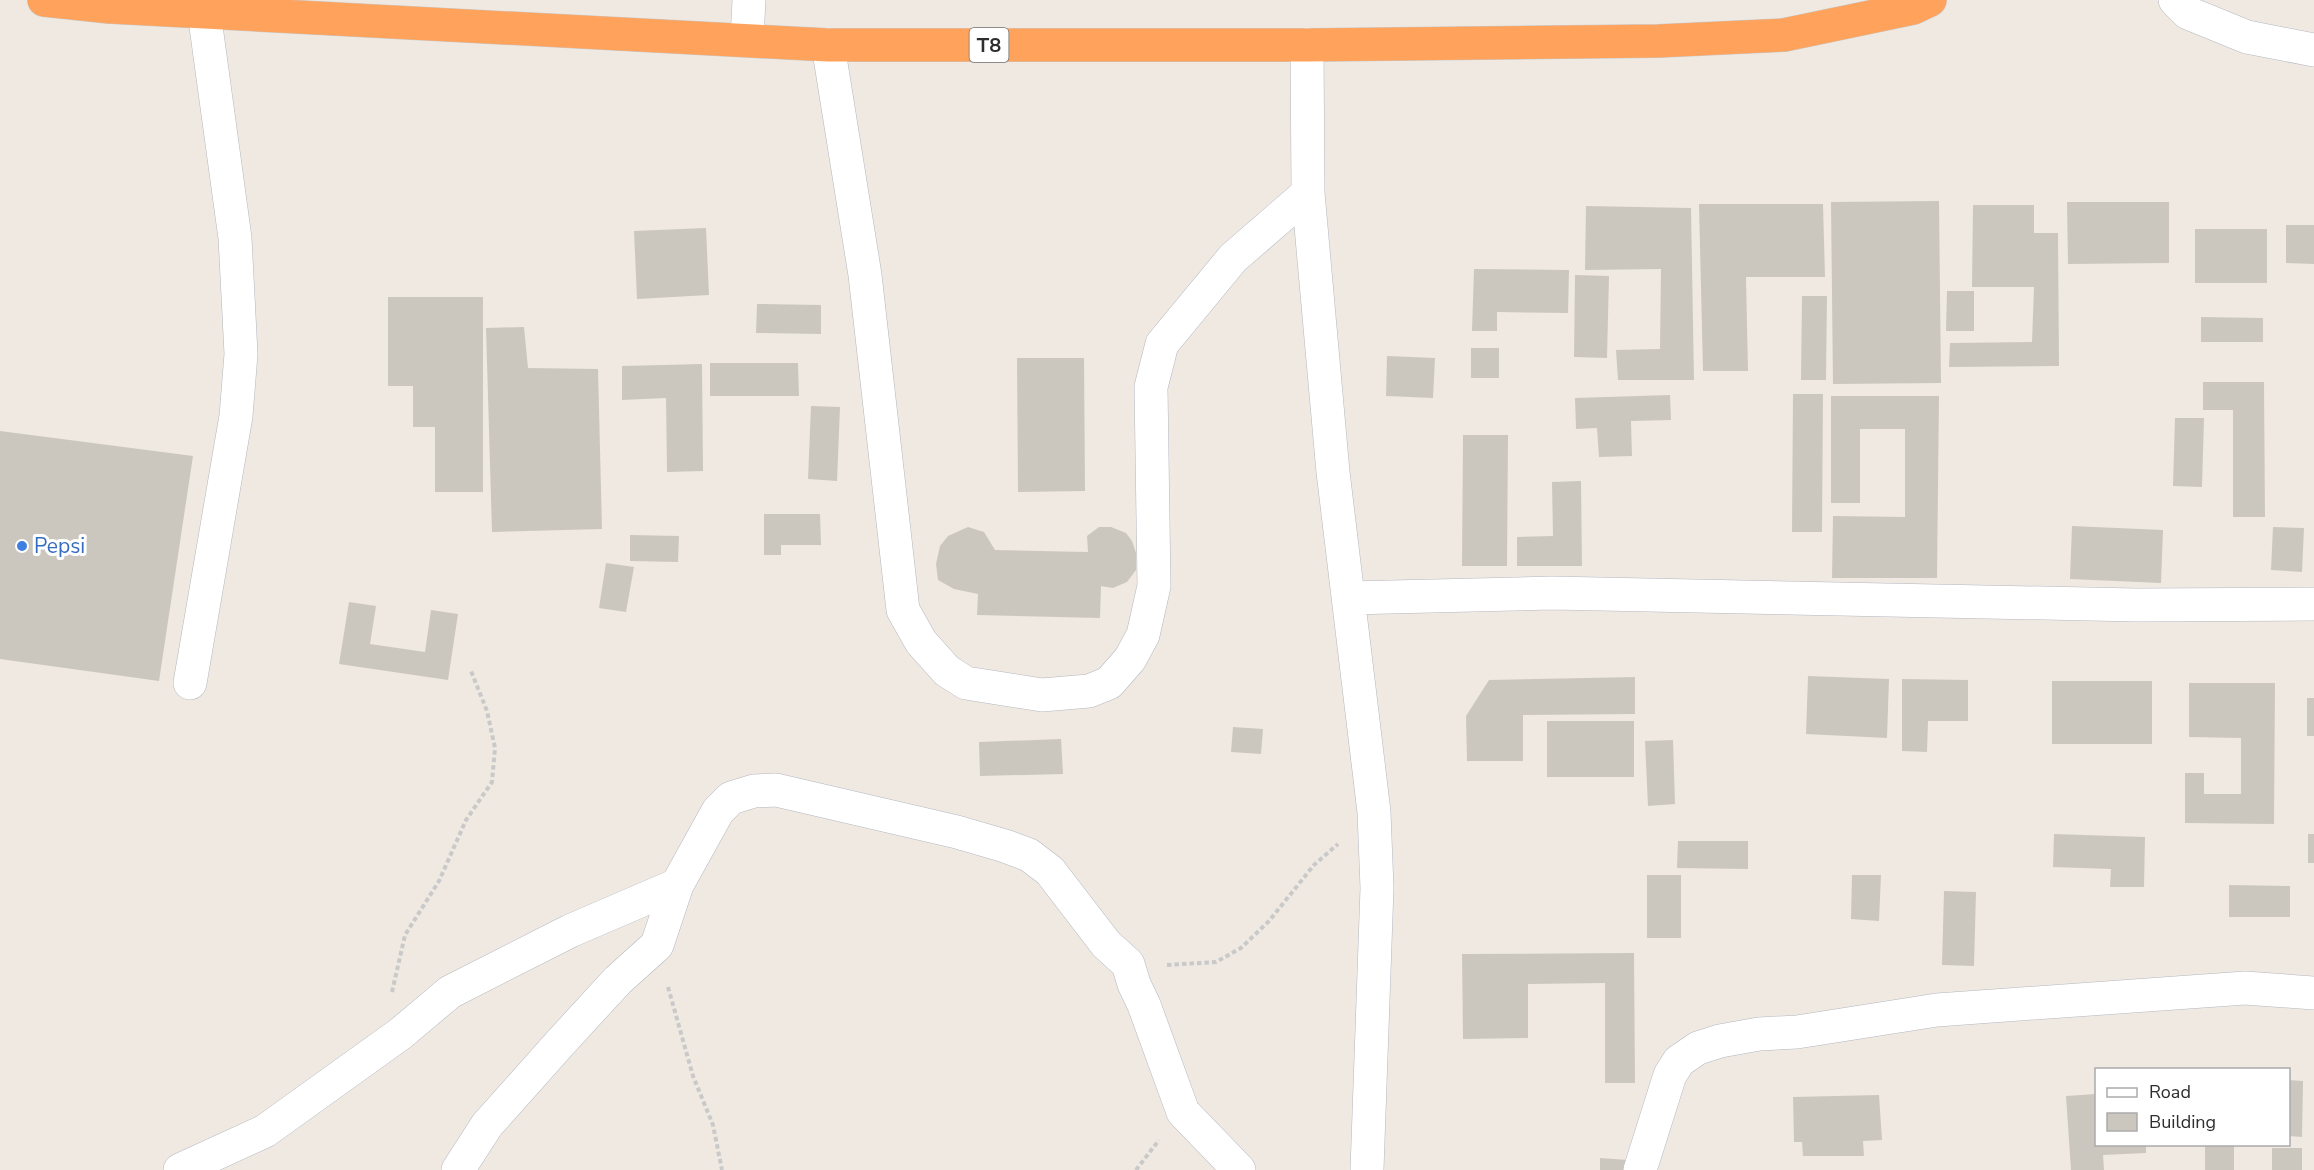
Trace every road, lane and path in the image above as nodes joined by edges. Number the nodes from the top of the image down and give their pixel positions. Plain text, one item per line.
1 (44, 0) edge
2 (748, 0) edge
3 (1930, 0) edge
4 (2175, 0) edge
5 (202, 6) edge
6 (747, 39) junction
7 (828, 45) junction
8 (1307, 45) junction
9 (2314, 50) edge
10 (1308, 193) junction
11 (1349, 598) junction
12 (2314, 604) edge
13 (471, 671) dead end
14 (190, 683) dead end
15 (1374, 812) junction
16 (678, 885) junction
17 (657, 945) junction
18 (1128, 964) junction
19 (2314, 993) edge
20 (400, 1035) junction
21 (180, 1170) edge
22 (458, 1170) edge
23 (722, 1170) edge
24 (1239, 1170) edge
25 (1367, 1170) edge
26 (1641, 1170) edge

1 - 5 highway, T8
2 - 6 street
3 - 8 highway, T8
4 - 9 street
5 - 6 highway, T8
5 - 14 street
6 - 7 highway, T8
7 - 8 highway, T8
7 - 10 street
8 - 10 street
10 - 11 street
11 - 12 street
11 - 15 street
13 - 20 path
15 - 18 path
15 - 25 street
16 - 17 street
16 - 18 street
16 - 20 street
17 - 22 street
17 - 23 path
18 - 24 street
19 - 26 street
20 - 21 street

